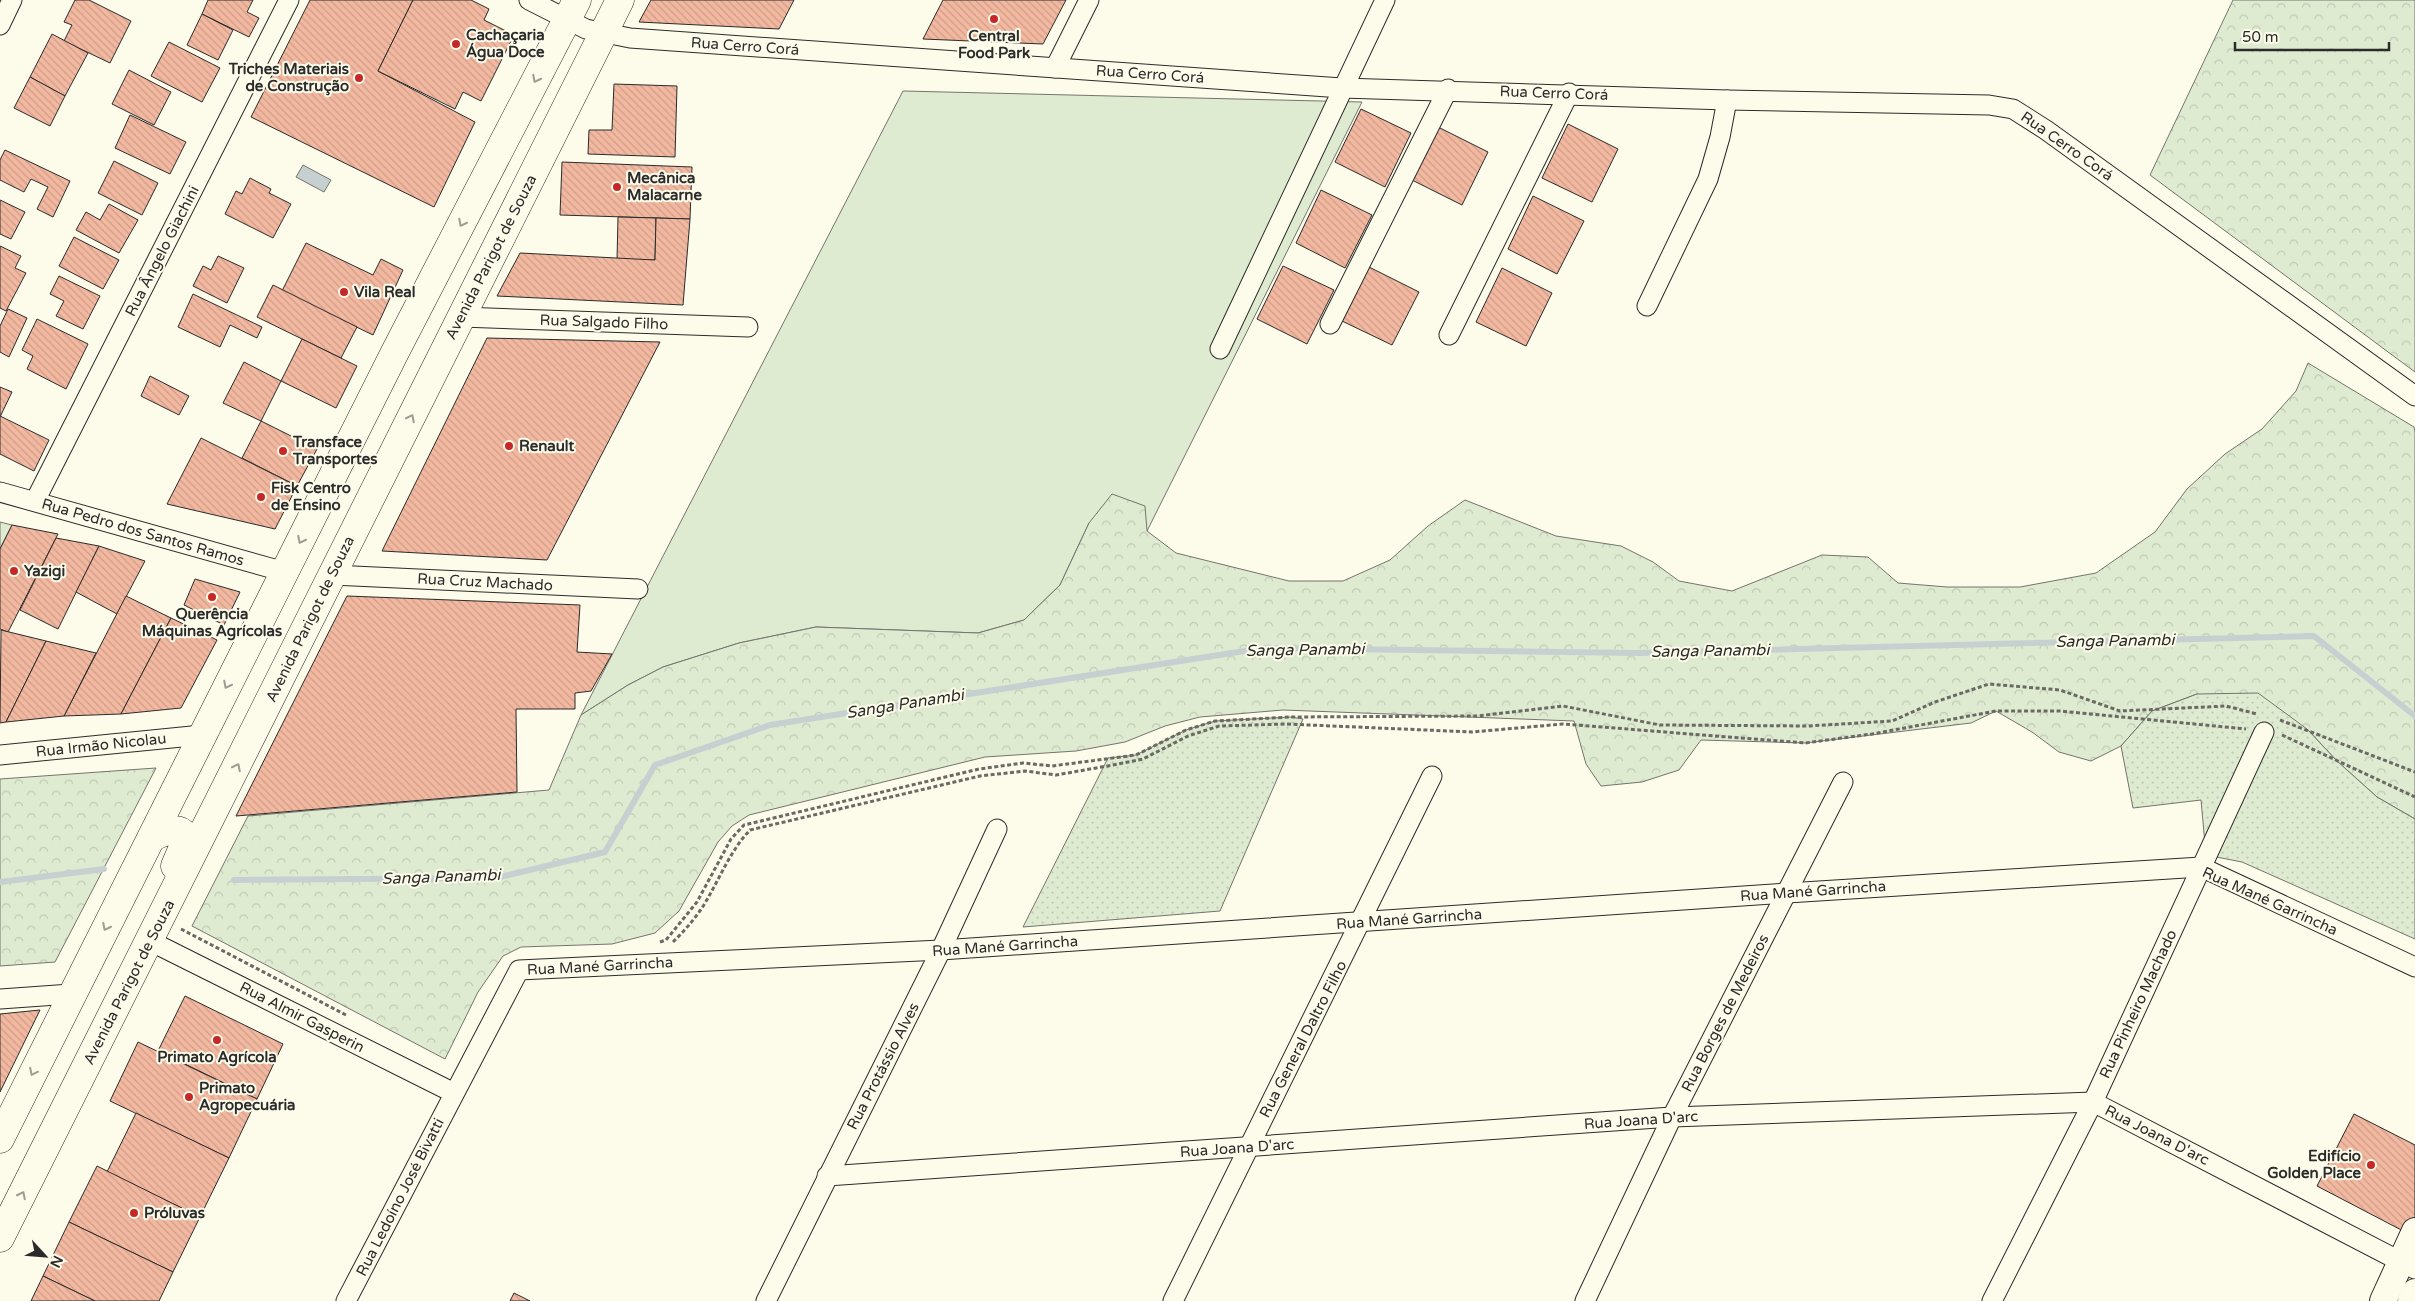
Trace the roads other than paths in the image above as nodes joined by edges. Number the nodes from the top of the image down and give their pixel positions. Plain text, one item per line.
1 (12, 0) edge
2 (289, 0) edge
3 (529, 0) edge
4 (620, 0) edge
5 (1089, 0) edge
6 (1385, 0) edge
7 (572, 10) edge
8 (0, 25) edge
9 (602, 34) junction
10 (1055, 68) junction
11 (1342, 88) junction
12 (1448, 89) junction
13 (1569, 93) junction
14 (1727, 100) junction
15 (535, 169) junction
16 (1647, 306) dead end
17 (461, 318) junction
18 (1330, 324) dead end
19 (748, 327) dead end
20 (1449, 335) dead end
21 (1220, 349) dead end
22 (2415, 396) edge
23 (358, 428) junction
24 (0, 492) edge
25 (35, 501) junction
26 (353, 532) junction
27 (285, 572) junction
28 (332, 575) junction
29 (638, 589) dead end
30 (2266, 722) road end
31 (202, 735) junction
32 (0, 755) edge
33 (1432, 776) dead end
34 (1843, 782) dead end
35 (218, 803) junction
36 (997, 829) dead end
37 (152, 837) junction
38 (2201, 867) junction
39 (1786, 893) junction
40 (1362, 922) junction
41 (155, 930) junction
42 (941, 950) junction
43 (2415, 967) edge
44 (71, 994) junction
45 (0, 999) edge
46 (454, 1093) junction
47 (2093, 1102) junction
48 (1672, 1118) junction
49 (0, 1138) edge
50 (1249, 1147) junction
51 (827, 1176) junction
52 (2415, 1231) edge
53 (0, 1238) edge
54 (2408, 1265) edge
55 (2415, 1292) edge
56 (346, 1301) edge
57 (766, 1301) edge
58 (1173, 1301) edge
59 (1585, 1301) edge
60 (1992, 1301) edge
61 (2383, 1301) edge
62 (2411, 1301) edge

1 - 8 street
2 - 25 street, Rua Ângelo Giachini
3 - 7 street, Rua Cerro Corá
4 - 9 main road, Avenida Parigot de Souza
5 - 10 street
6 - 11 street
7 - 9 street, Rua Cerro Corá
7 - 15 main road
7 -> 23 main road
9 - 10 street, Rua Cerro Corá
9 - 15 main road, Avenida Parigot de Souza
10 - 11 street, Rua Cerro Corá
11 - 12 street, Rua Cerro Corá
11 - 21 street
12 - 13 street, Rua Cerro Corá
12 - 18 street
13 - 14 street, Rua Cerro Corá
13 - 20 street
14 - 16 street
14 - 22 street, Rua Cerro Corá
15 - 17 main road, Avenida Parigot de Souza
17 - 19 street, Rua Salgado Filho
26 -> 17 main road, Avenida Parigot de Souza
23 - 26 main road
23 -> 27 main road
24 - 25 street, Rua Pedro dos Santos Ramos
25 - 27 street, Rua Pedro dos Santos Ramos
26 - 28 main road, Avenida Parigot de Souza
27 -> 31 main road
28 - 29 street, Rua Cruz Machado
35 -> 28 main road, Avenida Parigot de Souza
30 - 38 street, Rua Pinheiro Machado
31 - 32 street, Rua Irmão Nicolau
31 - 35 main road
31 - 37 main road
33 - 40 street, Rua General Daltro Filho
34 - 39 street, Rua Borges de Medeiros
35 - 41 main road, Avenida Parigot de Souza
36 - 42 street, Rua Protássio Alves
37 - 41 main road
37 -> 44 main road
38 - 39 street, Rua Mané Garrincha
38 - 43 street, Rua Mané Garrincha
38 - 47 street, Rua Pinheiro Machado
39 - 40 street, Rua Mané Garrincha
39 - 48 street, Rua Borges de Medeiros
40 - 42 street, Rua Mané Garrincha
40 - 50 street, Rua General Daltro Filho
41 - 46 street, Rua Almir Gasperin
53 -> 41 main road, Avenida Parigot de Souza
42 - 46 street, Rua Mané Garrincha
42 - 51 street, Rua Protássio Alves
44 - 45 street
44 -> 49 main road
46 - 56 street, Rua Ledoíno José Bivatti
47 - 48 street, Rua Joana D'arc
47 - 54 street, Rua Joana D'arc
47 - 60 street, Rua Pinheiro Machado
48 - 50 street, Rua Joana D'arc
48 - 59 street, Rua Borges de Medeiros
50 - 51 street, Rua Joana D'arc
50 - 58 street, Rua General Daltro Filho
51 - 57 street, Rua Protássio Alves
52 - 54 street
54 - 61 street
55 - 62 street

